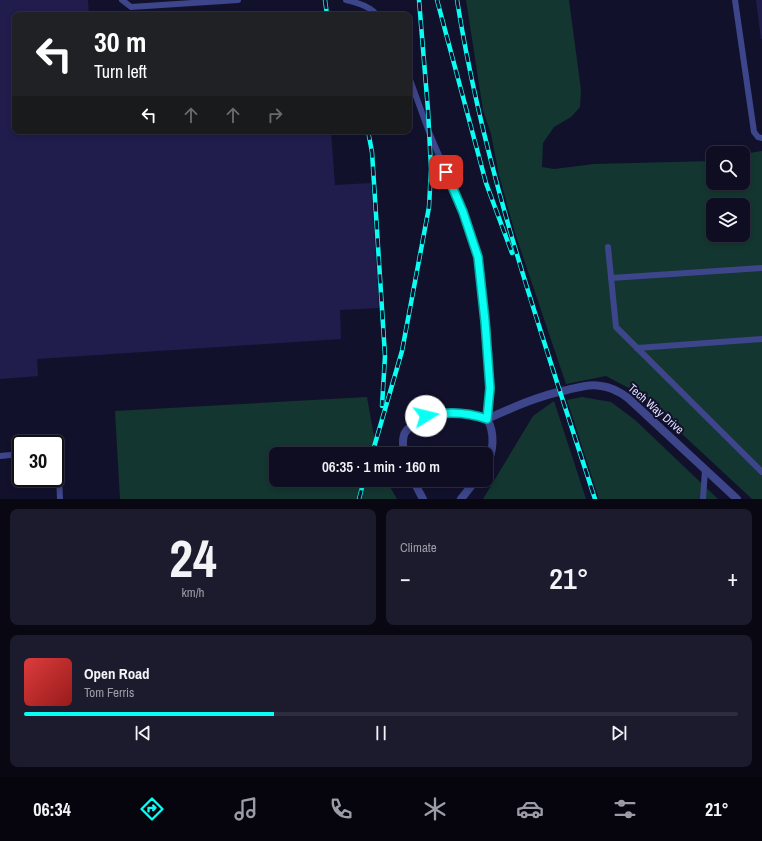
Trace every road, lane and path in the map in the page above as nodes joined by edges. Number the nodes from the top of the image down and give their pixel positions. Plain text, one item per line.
1 (122, 0) edge
2 (238, 0) edge
3 (346, 0) edge
4 (735, 0) edge
5 (374, 12) edge
6 (412, 85) edge
7 (762, 138) edge
8 (608, 247) dead end
9 (762, 268) edge
10 (611, 278) junction
11 (762, 339) edge
12 (637, 348) junction
13 (487, 419) junction
14 (404, 447) edge
15 (492, 447) edge
16 (12, 455) edge
17 (0, 456) edge
18 (705, 470) junction
19 (762, 472) edge
20 (59, 487) edge
21 (417, 487) edge
22 (471, 487) edge
23 (60, 499) edge
24 (423, 499) edge
25 (462, 499) edge
26 (703, 499) edge
27 (736, 499) edge

1 - 2 lane
3 - 5 lane
4 - 7 lane
6 - 13 lane
8 - 10 lane
9 - 10 lane
10 - 12 lane
11 - 12 lane
12 - 19 lane
13 - 14 street
13 - 15 street
13 - 18 street, Tech Way Drive
16 - 17 lane
18 - 26 lane
18 - 27 street, Tech Way Drive
20 - 23 lane
21 - 24 street
22 - 25 street

